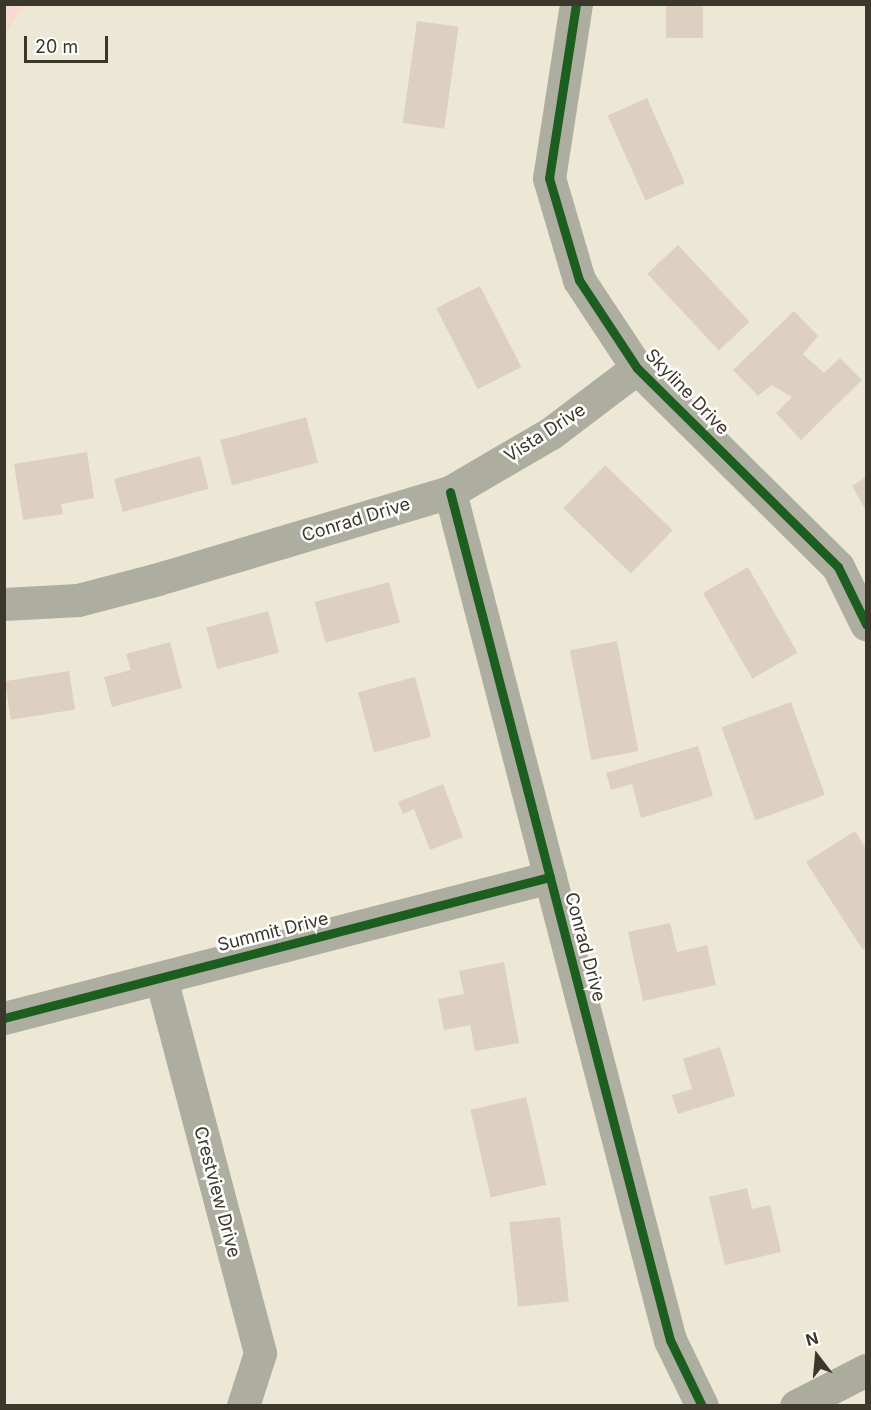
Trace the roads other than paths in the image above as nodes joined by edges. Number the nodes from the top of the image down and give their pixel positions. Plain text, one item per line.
1 (576, 4) edge
2 (637, 368) junction
3 (450, 492) junction
4 (4, 604) edge
5 (867, 624) edge
6 (550, 877) junction
7 (161, 978) junction
8 (4, 1018) edge
9 (867, 1370) edge
10 (243, 1406) edge
11 (702, 1406) edge
12 (796, 1406) edge

1 - 2 street, Skyline Drive
2 - 3 street, Vista Drive
2 - 5 street, Skyline Drive
3 - 4 street, Conrad Drive
3 - 6 street, Conrad Drive
6 - 7 street, Summit Drive
6 - 11 street, Conrad Drive
7 - 8 street, Summit Drive
7 - 10 street, Crestview Drive
9 - 12 main road

